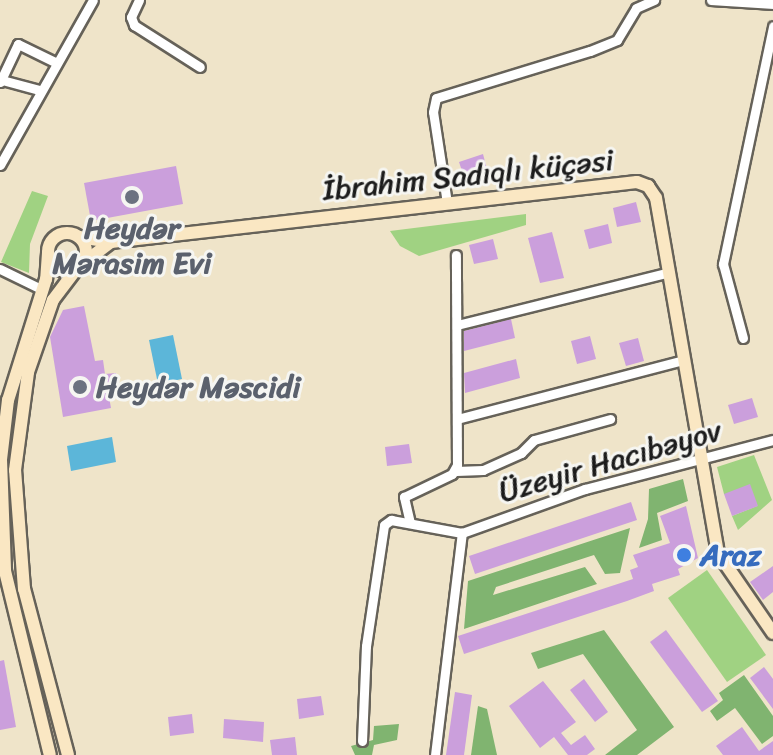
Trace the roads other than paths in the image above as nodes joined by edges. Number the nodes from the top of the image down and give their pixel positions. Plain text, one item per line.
1 (93, 0) edge
2 (139, 0) edge
3 (654, 0) edge
4 (711, 0) edge
5 (758, 1) edge
6 (773, 4) edge
7 (773, 26) edge
8 (57, 63) junction
9 (200, 67) dead end
10 (1, 81) edge
11 (40, 90) junction
12 (0, 165) edge
13 (447, 203) junction
14 (76, 235) junction
15 (111, 242) junction
16 (48, 253) junction
17 (456, 255) dead end
18 (79, 266) junction
19 (0, 269) edge
20 (669, 272) junction
21 (43, 290) junction
22 (457, 325) junction
23 (743, 338) dead end
24 (684, 360) junction
25 (457, 419) junction
26 (610, 419) dead end
27 (773, 440) edge
28 (702, 461) junction
29 (456, 471) junction
30 (410, 523) junction
31 (462, 533) junction
32 (3, 570) edge
33 (24, 589) junction
34 (773, 633) edge
35 (362, 741) dead end
36 (50, 755) edge
37 (68, 755) edge
38 (435, 755) edge

1 - 8 street
2 - 9 street
3 - 13 street
4 - 5 street
5 - 6 street
7 - 23 street
8 - 10 street
8 - 11 street
10 - 11 street
11 - 12 street
13 - 15 street, İbrahim Sadıqlı küçəsi
13 - 20 street, İbrahim Sadıqlı küçəsi
14 - 15 street
14 - 16 street
14 - 18 street
15 - 18 street
16 - 18 street
16 - 21 street
17 - 22 street
18 - 33 street
19 - 21 street
20 - 22 street
20 - 24 street, İbrahim Sadıqlı küçəsi
21 - 32 street
22 - 25 street
24 - 25 street
24 - 28 street, İbrahim Sadıqlı küçəsi
25 - 29 street
26 - 29 street
27 - 28 street, Üzeyir Hacıbəyov
28 - 31 street, Üzeyir Hacıbəyov
28 - 34 street, İbrahim Sadıqlı küçəsi
29 - 30 street
30 - 31 street
30 - 35 street
31 - 38 street
32 - 33 street
32 - 36 street
33 - 37 street

